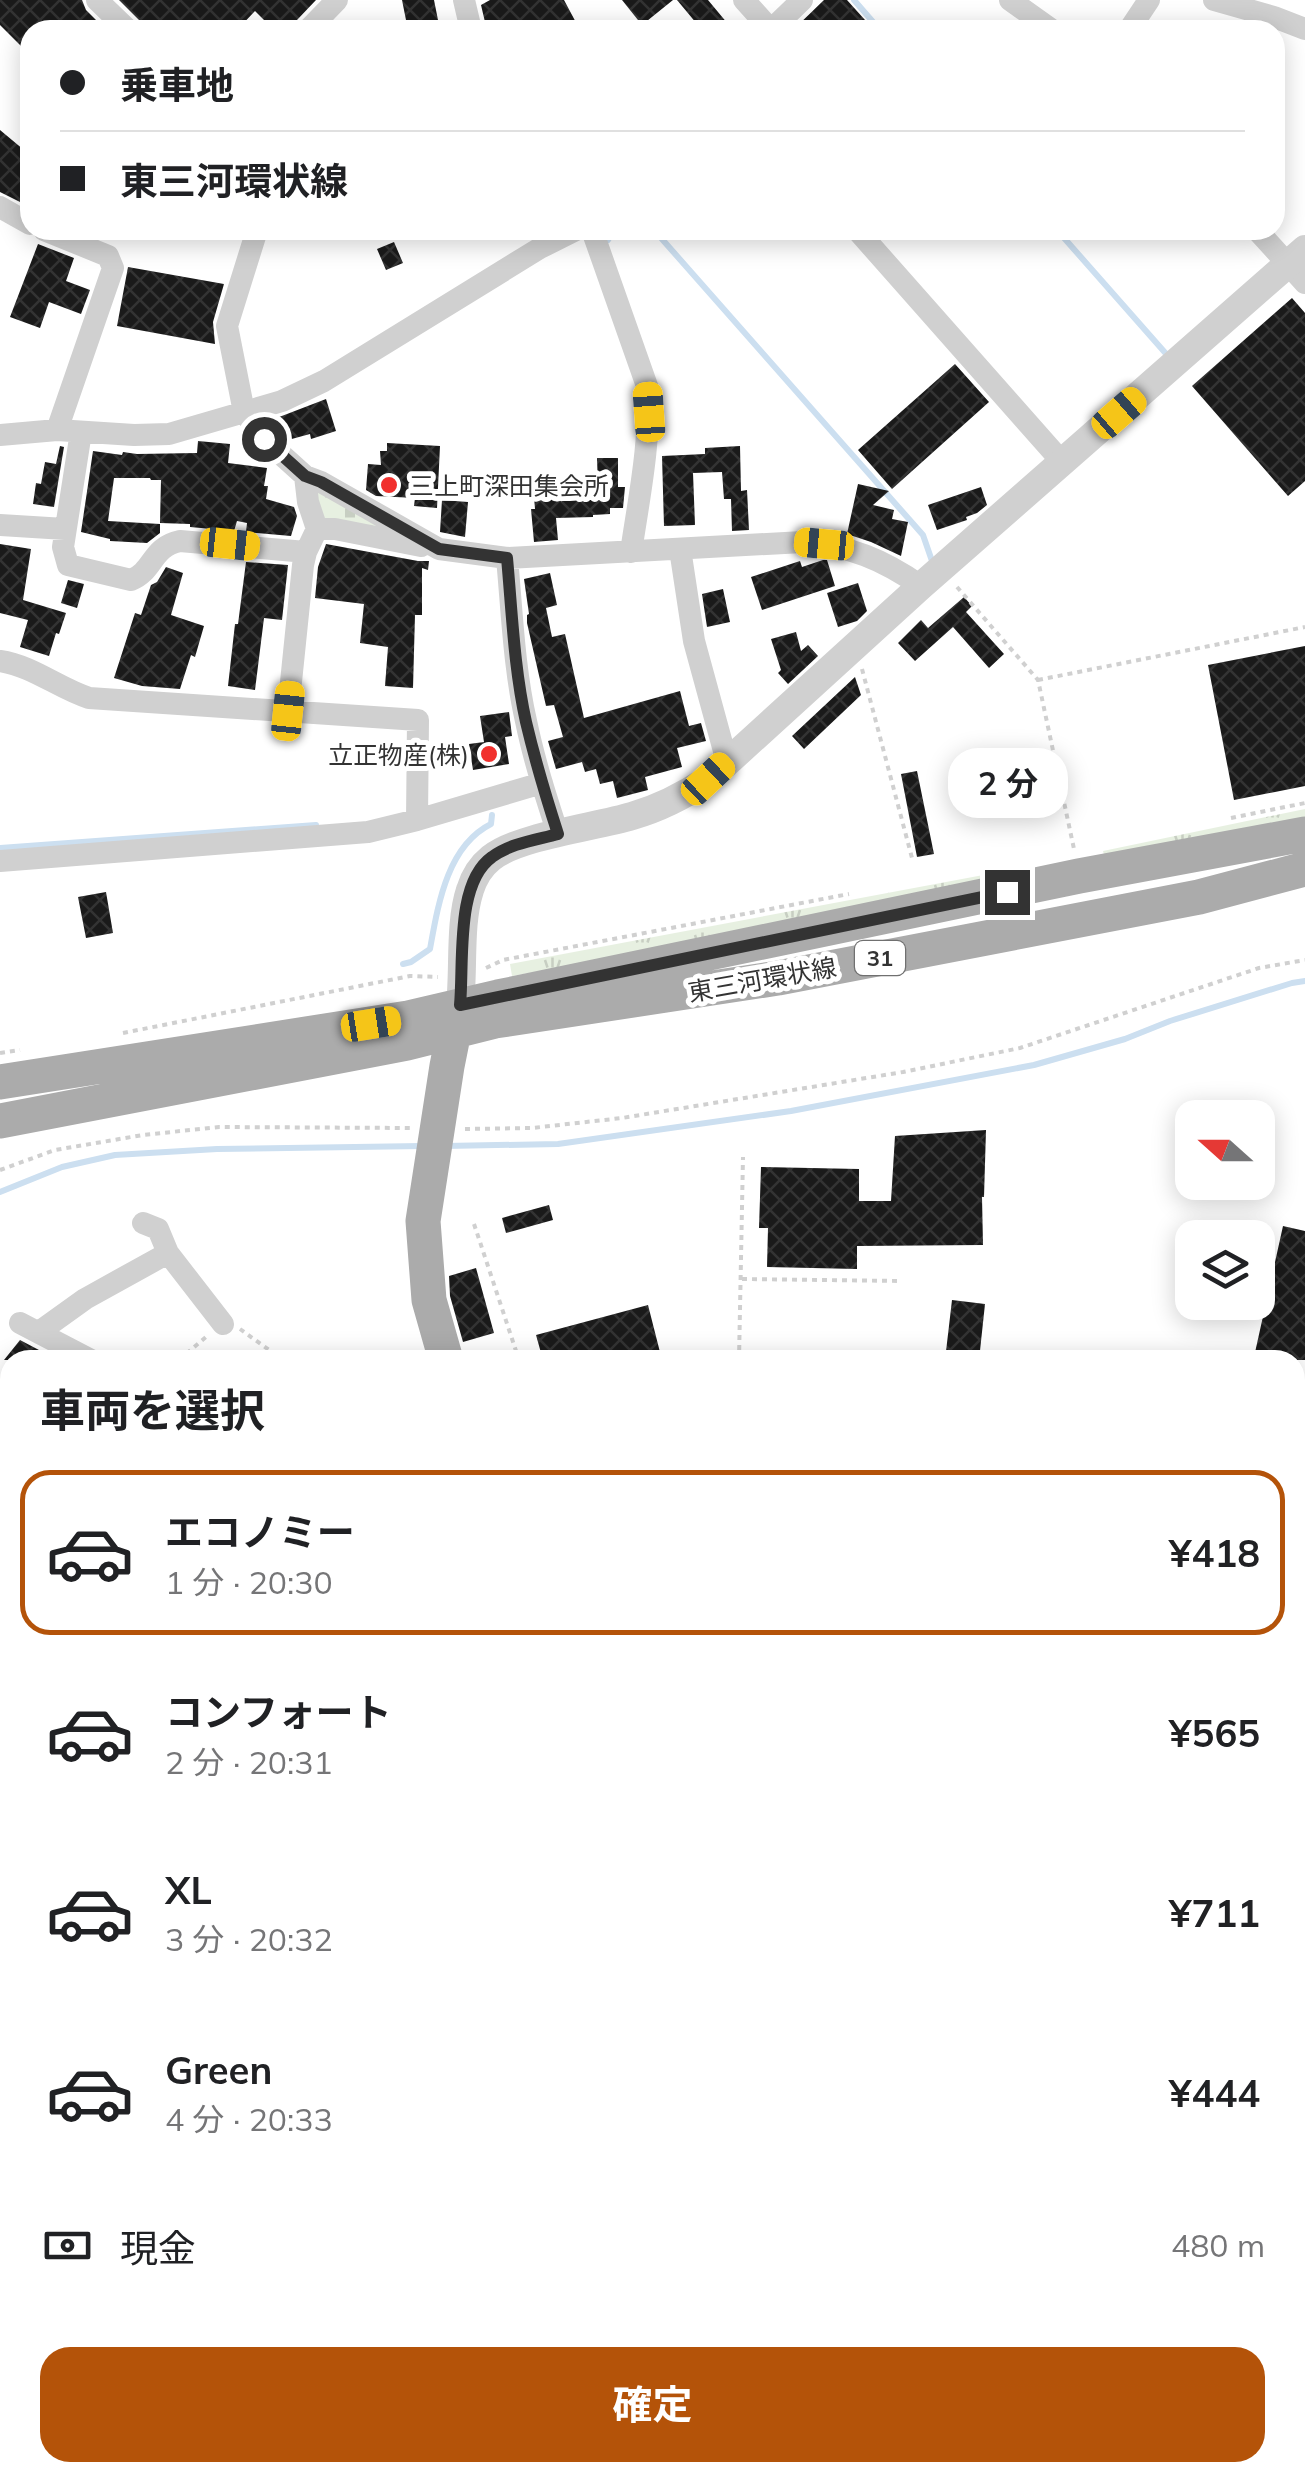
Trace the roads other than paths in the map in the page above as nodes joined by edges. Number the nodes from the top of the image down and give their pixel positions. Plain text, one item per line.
1 (96, 0) edge
2 (338, 0) edge
3 (744, 0) edge
4 (802, 0) edge
5 (1010, 0) edge
6 (1214, 0) edge
7 (117, 20) edge
8 (318, 20) edge
9 (762, 20) edge
10 (781, 20) edge
11 (1038, 20) edge
12 (1284, 20) edge
13 (69, 240) edge
14 (253, 240) edge
15 (556, 240) edge
16 (596, 240) edge
17 (866, 240) edge
18 (1269, 240) edge
19 (1299, 266) edge
20 (244, 412) junction
21 (57, 430) junction
22 (81, 432) junction
23 (0, 435) edge
24 (1062, 462) junction
25 (305, 476) junction
26 (0, 525) edge
27 (65, 528) junction
28 (316, 530) junction
29 (439, 549) junction
30 (680, 549) junction
31 (306, 552) junction
32 (631, 552) junction
33 (507, 558) junction
34 (930, 577) junction
35 (0, 661) edge
36 (288, 711) junction
37 (727, 762) junction
38 (542, 783) junction
39 (417, 820) junction
40 (558, 834) junction
41 (1305, 834) edge
42 (0, 861) edge
43 (1305, 869) edge
44 (458, 1003) junction
45 (0, 1082) edge
46 (0, 1120) edge
47 (144, 1223) dead end
48 (168, 1253) junction
49 (223, 1324) dead end
50 (73, 1350) edge
51 (443, 1350) edge

1 - 7 street
2 - 8 street
3 - 9 street
4 - 10 street
5 - 11 street
6 - 12 street
13 - 21 street
14 - 20 street
15 - 20 street
16 - 32 street
17 - 24 street
18 - 19 street
19 - 24 street
20 - 22 street
20 - 25 street
21 - 22 street
21 - 23 street
22 - 27 street
24 - 34 street
25 - 28 street
25 - 29 street
26 - 27 street
27 - 31 street
28 - 29 street
28 - 31 street
29 - 33 street
30 - 32 street
30 - 34 street
30 - 37 street
31 - 36 street
32 - 33 street
33 - 38 street
34 - 37 street
35 - 36 street
36 - 39 street
37 - 40 street
38 - 39 street
38 - 40 street
39 - 42 street
40 - 44 street
41 - 44 main road, 東三河環状線 / 31
43 - 44 main road, 東三河環状線 / 31
44 - 45 main road, 東三河環状線 / 31
44 - 46 main road, 東三河環状線 / 31
44 - 51 main road
47 - 48 street
48 - 49 street
48 - 50 street

